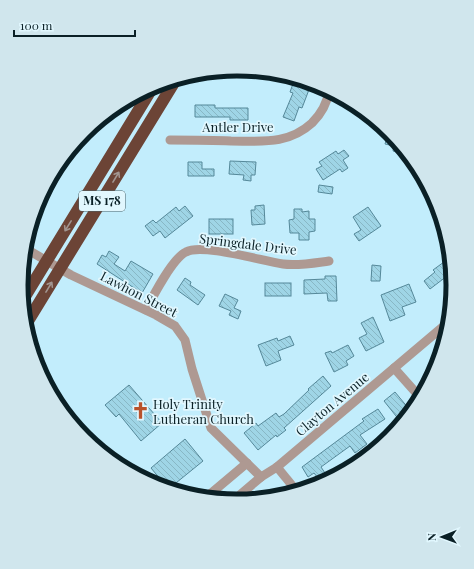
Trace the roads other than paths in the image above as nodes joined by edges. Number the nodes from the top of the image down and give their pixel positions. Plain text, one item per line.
1 (173, 86) edge
2 (147, 96) edge
3 (328, 97) edge
4 (129, 126) junction
5 (141, 136) junction
6 (170, 140) dead end
7 (31, 252) edge
8 (46, 261) junction
9 (329, 261) dead end
10 (60, 269) junction
11 (28, 291) edge
12 (146, 310) junction
13 (31, 317) edge
14 (441, 328) edge
15 (394, 368) junction
16 (416, 393) edge
17 (247, 463) junction
18 (278, 467) junction
19 (262, 477) junction
20 (292, 486) edge
21 (212, 492) edge
22 (242, 494) edge

1 - 5 highway, MS 178
2 - 4 highway, MS 178
3 - 6 street, Antler Drive
4 - 5 highway
4 -> 8 highway, MS 178
10 -> 5 highway, MS 178
7 - 8 street, Lawhon Street
8 - 10 street, Lawhon Street
8 - 11 highway, MS 178
9 - 12 street, Springdale Drive
10 - 12 street, Lawhon Street
13 -> 10 highway, MS 178
12 - 17 street, Lawhon Street
14 - 15 street, Clayton Avenue
15 - 16 street
15 - 18 street, Clayton Avenue
17 - 19 street, Lawhon Street
17 - 21 street
18 - 19 street, Clayton Avenue
18 - 20 street
19 - 22 street, Clayton Avenue

